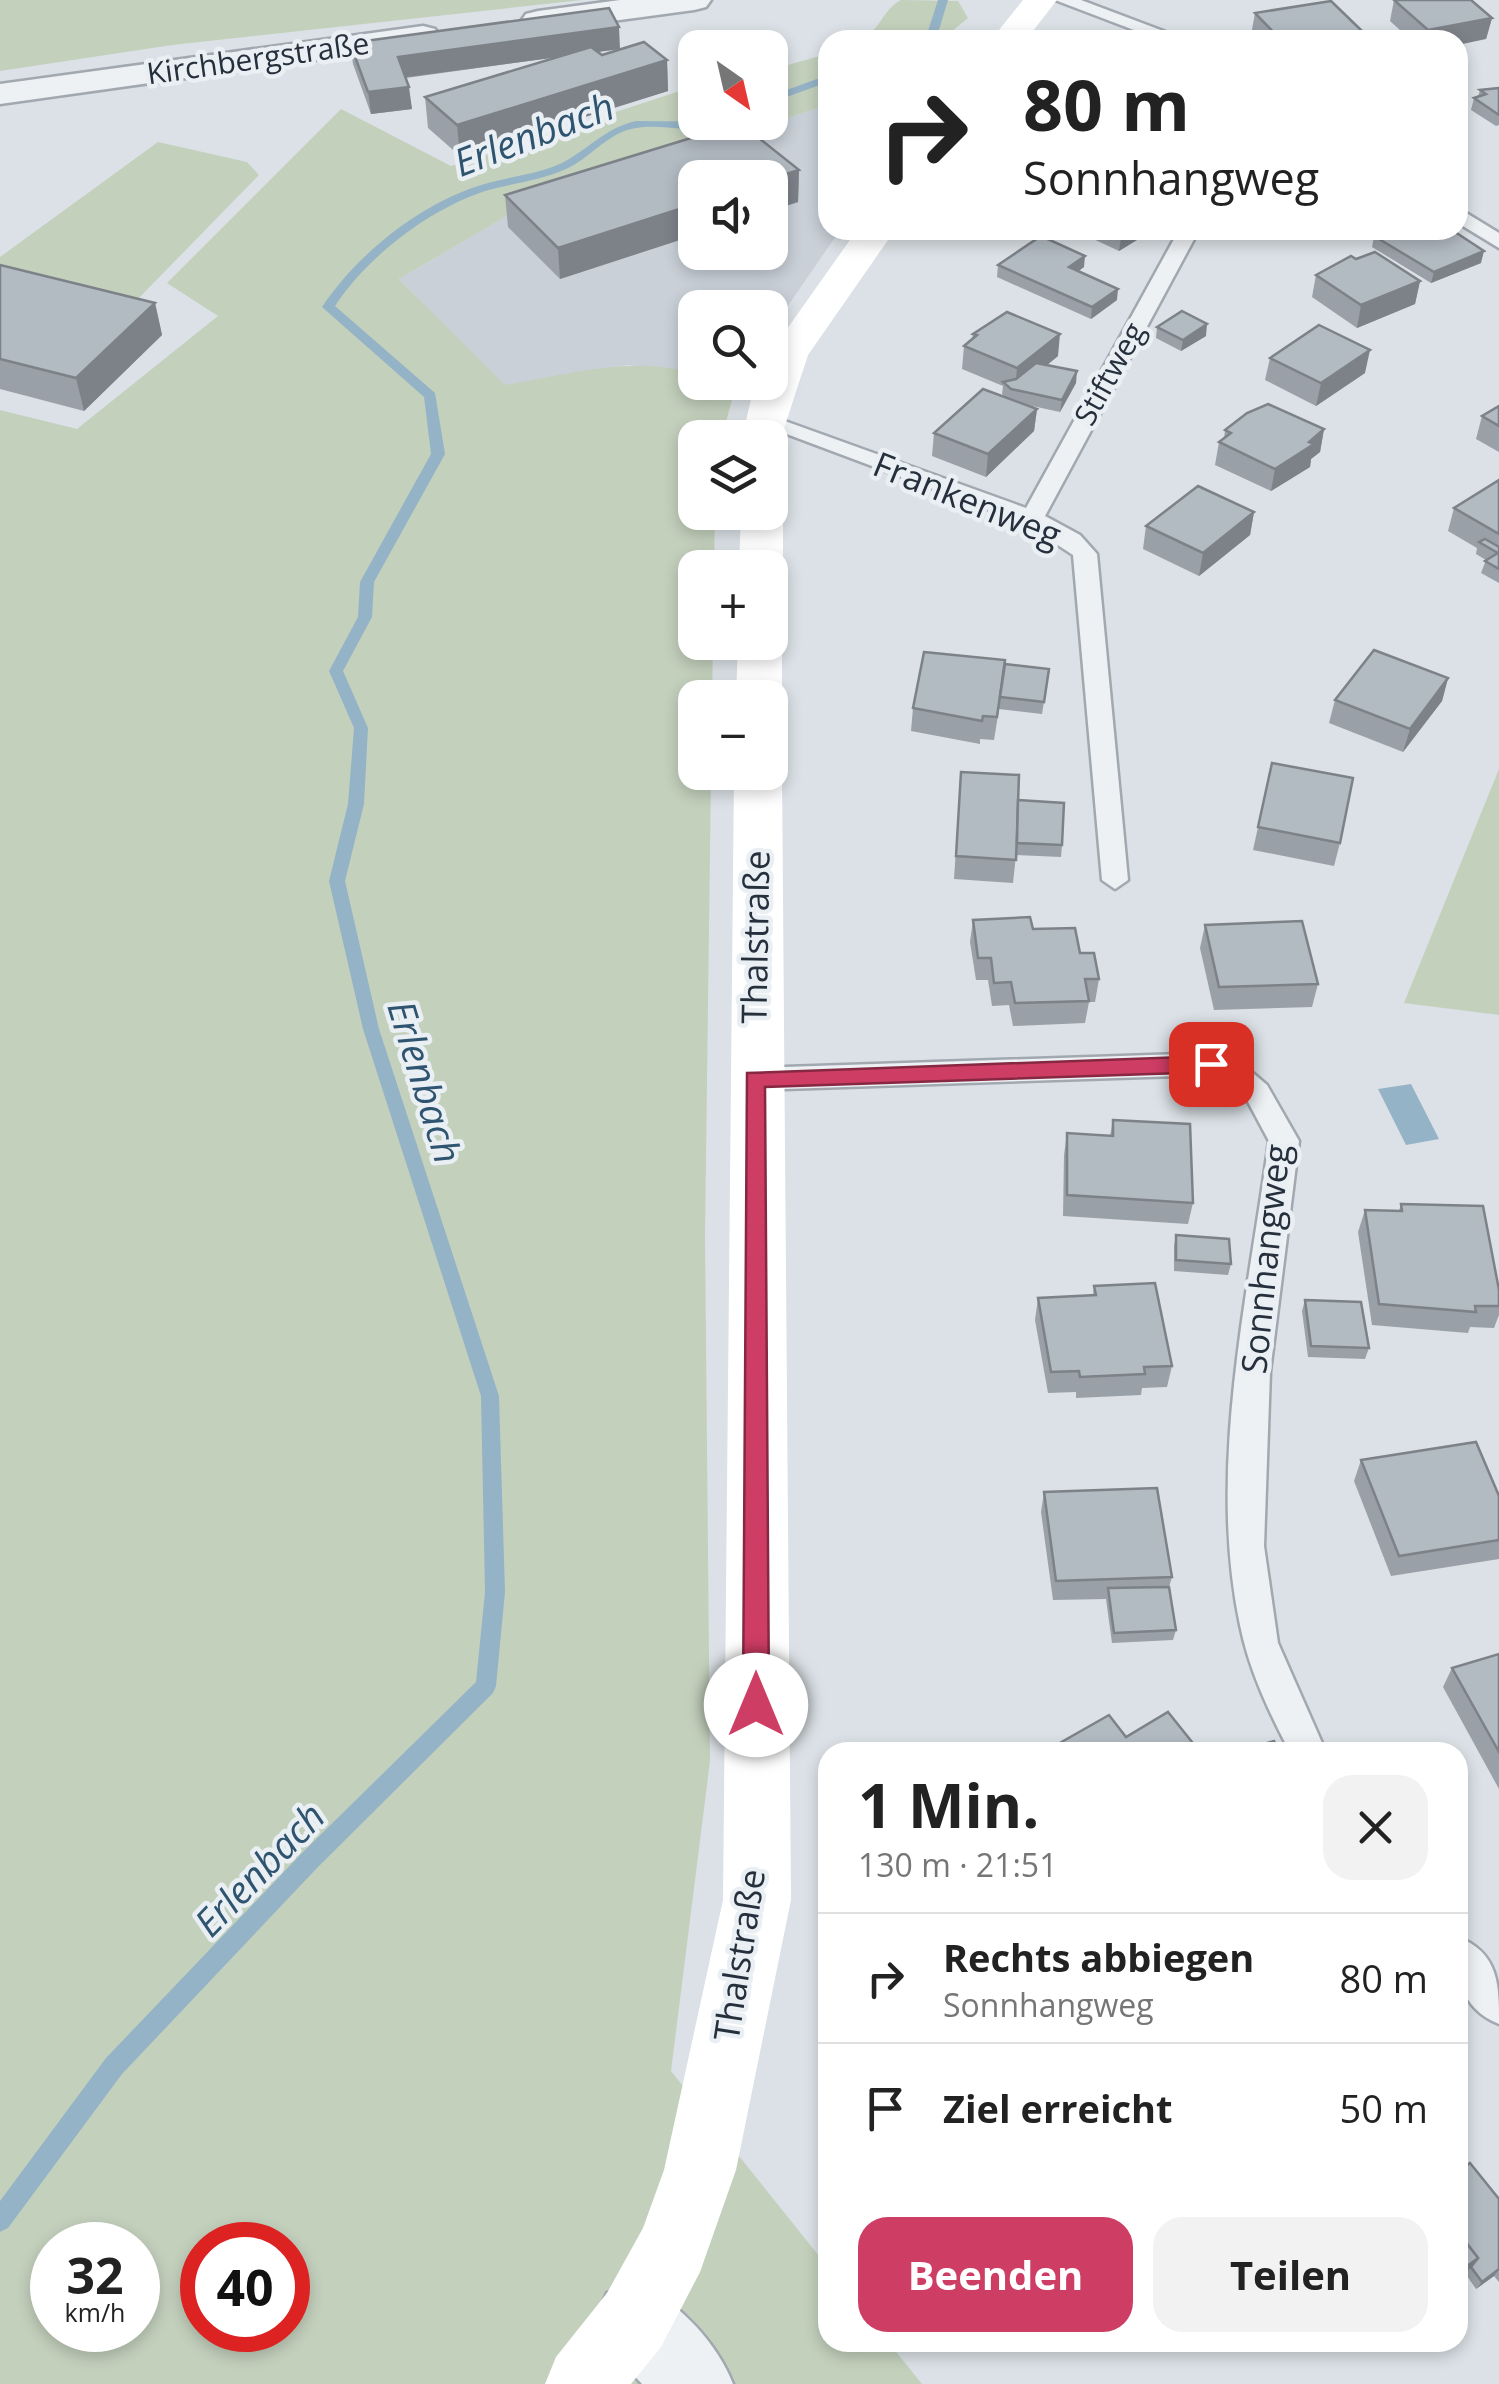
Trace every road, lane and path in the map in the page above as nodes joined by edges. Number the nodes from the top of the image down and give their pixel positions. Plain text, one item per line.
1 (694, 0) edge
2 (1040, 0) edge
3 (1064, 0) edge
4 (510, 24) edge
5 (1016, 30) edge
6 (1150, 30) edge
7 (451, 32) edge
8 (0, 94) edge
9 (1468, 221) edge
10 (869, 240) edge
11 (1184, 240) edge
12 (1499, 242) edge
13 (766, 420) edge
14 (788, 438) edge
15 (1032, 518) junction
16 (758, 790) edge
17 (1115, 880) dead end
18 (754, 1079) junction
19 (1303, 1742) edge
20 (1468, 1967) edge
21 (1499, 2005) edge
22 (634, 2320) junction
23 (583, 2384) edge
24 (694, 2384) edge

1 - 4 street
2 - 5 street
3 - 6 lane
7 - 8 street, Kirchbergstraße
9 - 12 lane
10 - 13 street
11 - 15 lane, Stiftweg
14 - 15 lane, Frankenweg
15 - 17 lane, Frankenweg
16 - 18 street, Thalstraße
18 - 19 lane, Sonnhangweg
18 - 22 street, Thalstraße
20 - 21 lane
22 - 23 street, Thalstraße
22 - 24 street

